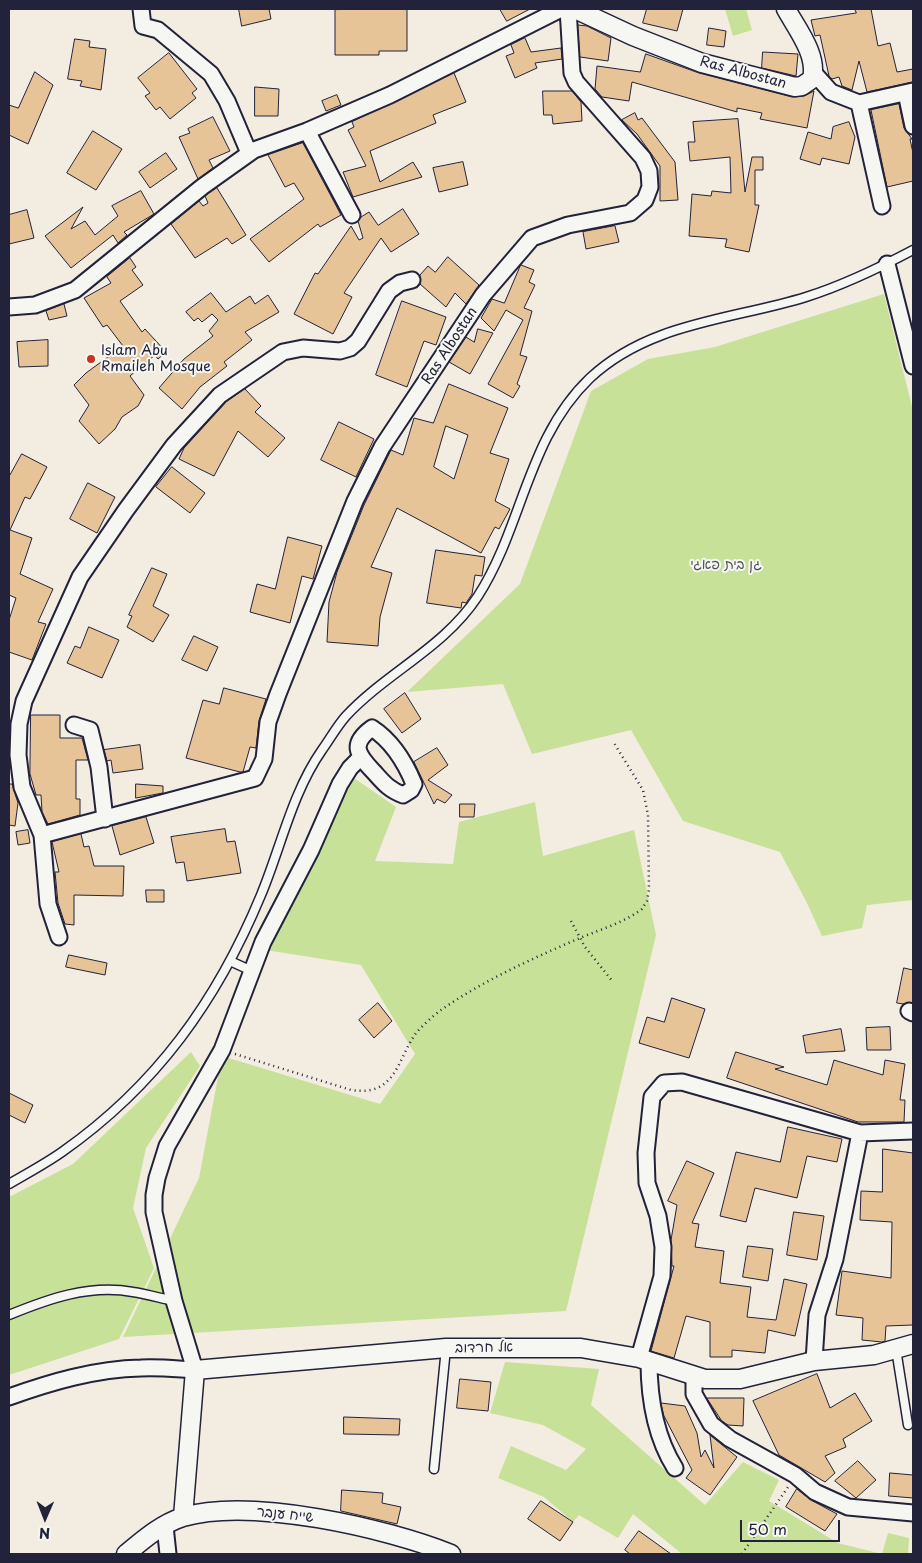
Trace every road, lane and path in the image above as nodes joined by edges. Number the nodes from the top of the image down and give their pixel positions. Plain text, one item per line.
1 (141, 9) edge
2 (561, 9) edge
3 (568, 9) edge
4 (575, 9) edge
5 (786, 9) edge
6 (814, 73) junction
7 (910, 92) edge
8 (859, 102) junction
9 (913, 126) edge
10 (307, 131) junction
11 (249, 153) junction
12 (882, 206) dead end
13 (352, 215) dead end
14 (913, 250) edge
15 (887, 264) junction
16 (412, 280) dead end
17 (9, 307) edge
18 (913, 366) edge
19 (74, 726) dead end
20 (614, 743) dead end
21 (360, 758) dead end
22 (105, 819) junction
23 (42, 835) junction
24 (571, 921) dead end
25 (59, 937) dead end
26 (579, 938) junction
27 (230, 961) junction
28 (252, 971) junction
29 (613, 982) dead end
30 (222, 1050) junction
31 (913, 1131) edge
32 (860, 1133) junction
33 (9, 1184) edge
34 (174, 1301) junction
35 (9, 1315) edge
36 (913, 1344) edge
37 (446, 1348) junction
38 (896, 1349) junction
39 (644, 1359) junction
40 (814, 1362) junction
41 (195, 1370) junction
42 (694, 1376) junction
43 (9, 1397) edge
44 (908, 1426) dead end
45 (675, 1468) dead end
46 (434, 1469) dead end
47 (796, 1475) junction
48 (913, 1513) edge
49 (183, 1517) junction
50 (165, 1526) junction
51 (126, 1554) edge
52 (168, 1554) edge
53 (451, 1554) edge
54 (742, 1554) edge

1 - 11 street
2 - 10 street
3 - 22 street, Ras Albostan
4 - 6 street, Ras Albostan
5 - 6 street
6 - 8 street
7 - 8 street
7 - 9 street
8 - 12 street
10 - 11 street
10 - 13 street
11 - 17 street
14 - 15 lane
15 - 18 street
15 - 27 lane
16 - 23 street
19 - 22 street
20 - 26 path
21 - 28 street
22 - 23 street
23 - 25 street
24 - 26 path
26 - 29 path
26 - 30 path
27 - 28 lane
27 - 33 lane
28 - 30 street
30 - 34 street
31 - 32 street
32 - 39 street
32 - 40 street
34 - 35 lane
34 - 41 street
36 - 38 street, אל חרדוב
37 - 39 street, אל חרדוב
37 - 41 street, אל חרדוב
37 - 46 lane
38 - 40 street, אל חרדוב
38 - 44 lane
39 - 42 street, אל חרדוב
39 - 45 street
40 - 42 street, אל חרדוב
41 - 43 street
41 - 49 street
42 - 47 street
47 - 48 street
47 - 54 path
49 - 50 street, שייח ענבר
49 - 53 street, שייח ענבר
50 - 51 street, שייח ענבר
50 - 52 street

